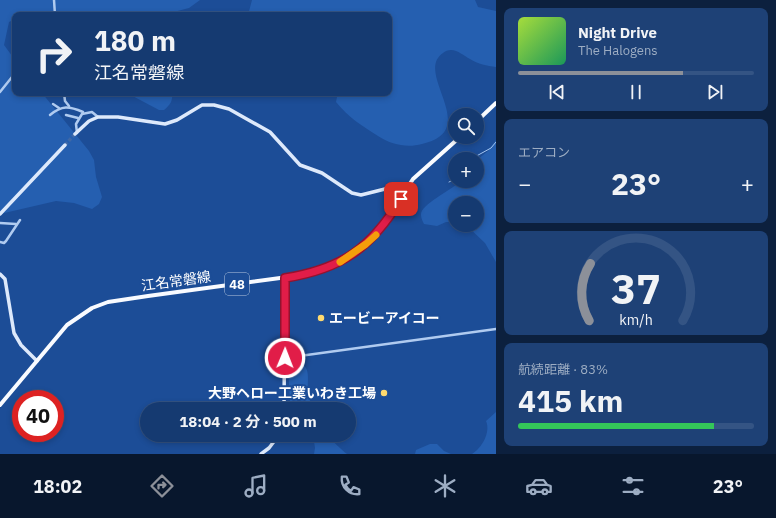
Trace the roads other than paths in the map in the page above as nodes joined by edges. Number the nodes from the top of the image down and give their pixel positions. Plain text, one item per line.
1 (54, 0) edge
2 (55, 12) edge
3 (12, 77) edge
4 (0, 92) edge
5 (64, 96) edge
6 (496, 103) edge
7 (53, 104) dead end
8 (70, 106) junction
9 (59, 108) junction
10 (83, 112) junction
11 (484, 114) edge
12 (50, 115) dead end
13 (66, 115) dead end
14 (98, 116) junction
15 (78, 118) junction
16 (76, 133) joint
17 (452, 144) edge
18 (65, 145) tunnel mouth
19 (406, 190) junction
20 (0, 214) edge
21 (20, 220) dead end
22 (0, 223) edge
23 (16, 224) junction
24 (0, 242) edge
25 (0, 274) edge
26 (285, 278) junction
27 (496, 329) edge
28 (285, 358) junction
29 (37, 361) junction
30 (284, 402) edge
31 (0, 405) edge
32 (274, 442) edge
33 (261, 454) edge

1 - 2 street
3 - 4 street
5 - 8 street
6 - 11 main road
7 - 9 street
8 - 9 street
8 - 10 street
9 - 12 street
10 - 14 street
10 - 15 street
13 - 15 street
14 - 16 street
14 - 19 street
15 - 16 street
17 - 19 main road, 江名常磐線 / 48
18 - 20 street
19 - 26 main road, 江名常磐線 / 48
21 - 23 street
22 - 23 street
23 - 24 street
25 - 29 street
26 - 28 street
26 - 29 main road, 江名常磐線 / 48
27 - 28 street
28 - 30 street
29 - 31 main road, 江名常磐線 / 48
32 - 33 street

